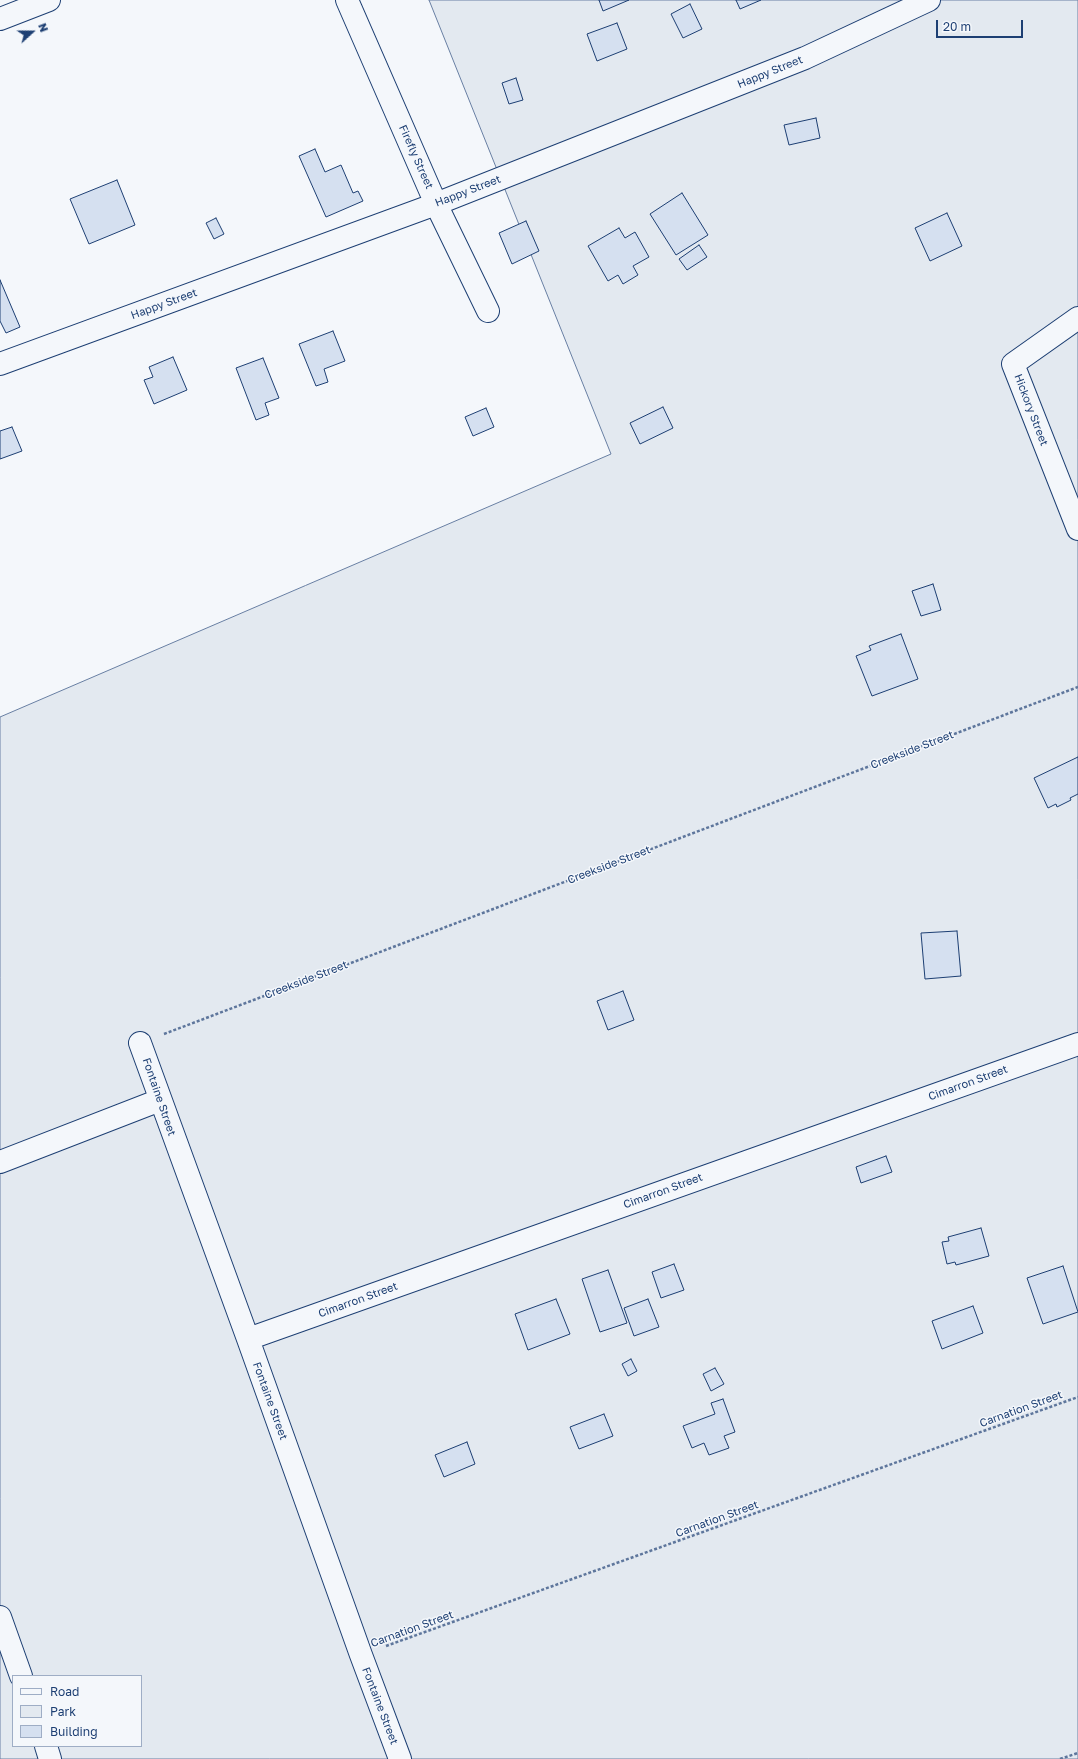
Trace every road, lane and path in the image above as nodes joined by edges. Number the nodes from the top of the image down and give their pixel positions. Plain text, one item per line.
1 (49, 0) edge
2 (347, 0) edge
3 (929, 0) edge
4 (0, 19) edge
5 (436, 204) junction
6 (488, 311) dead end
7 (1078, 318) edge
8 (0, 364) edge
9 (1078, 529) edge
10 (1078, 687) edge
11 (140, 1043) joint
12 (1078, 1044) edge
13 (160, 1100) junction
14 (0, 1162) edge
15 (248, 1339) junction
16 (1078, 1397) edge
17 (0, 1617) edge
18 (361, 1656) junction
19 (21, 1675) edge
20 (46, 1747) edge
21 (1078, 1753) edge
22 (50, 1759) edge
23 (400, 1759) edge
24 (1060, 1759) edge

1 - 4 street
2 - 5 street, Firefly Street
3 - 5 street, Happy Street
5 - 6 street, Firefly Street
5 - 8 street, Happy Street
7 - 9 street, Hickory Street
10 - 11 path, Creekside Street
11 - 13 street, Fontaine Street
12 - 15 street, Cimarron Street
13 - 14 street
13 - 15 street, Fontaine Street
15 - 18 street, Fontaine Street
16 - 18 path, Carnation Street
17 - 19 street
18 - 23 street, Fontaine Street
20 - 22 street
21 - 24 path

